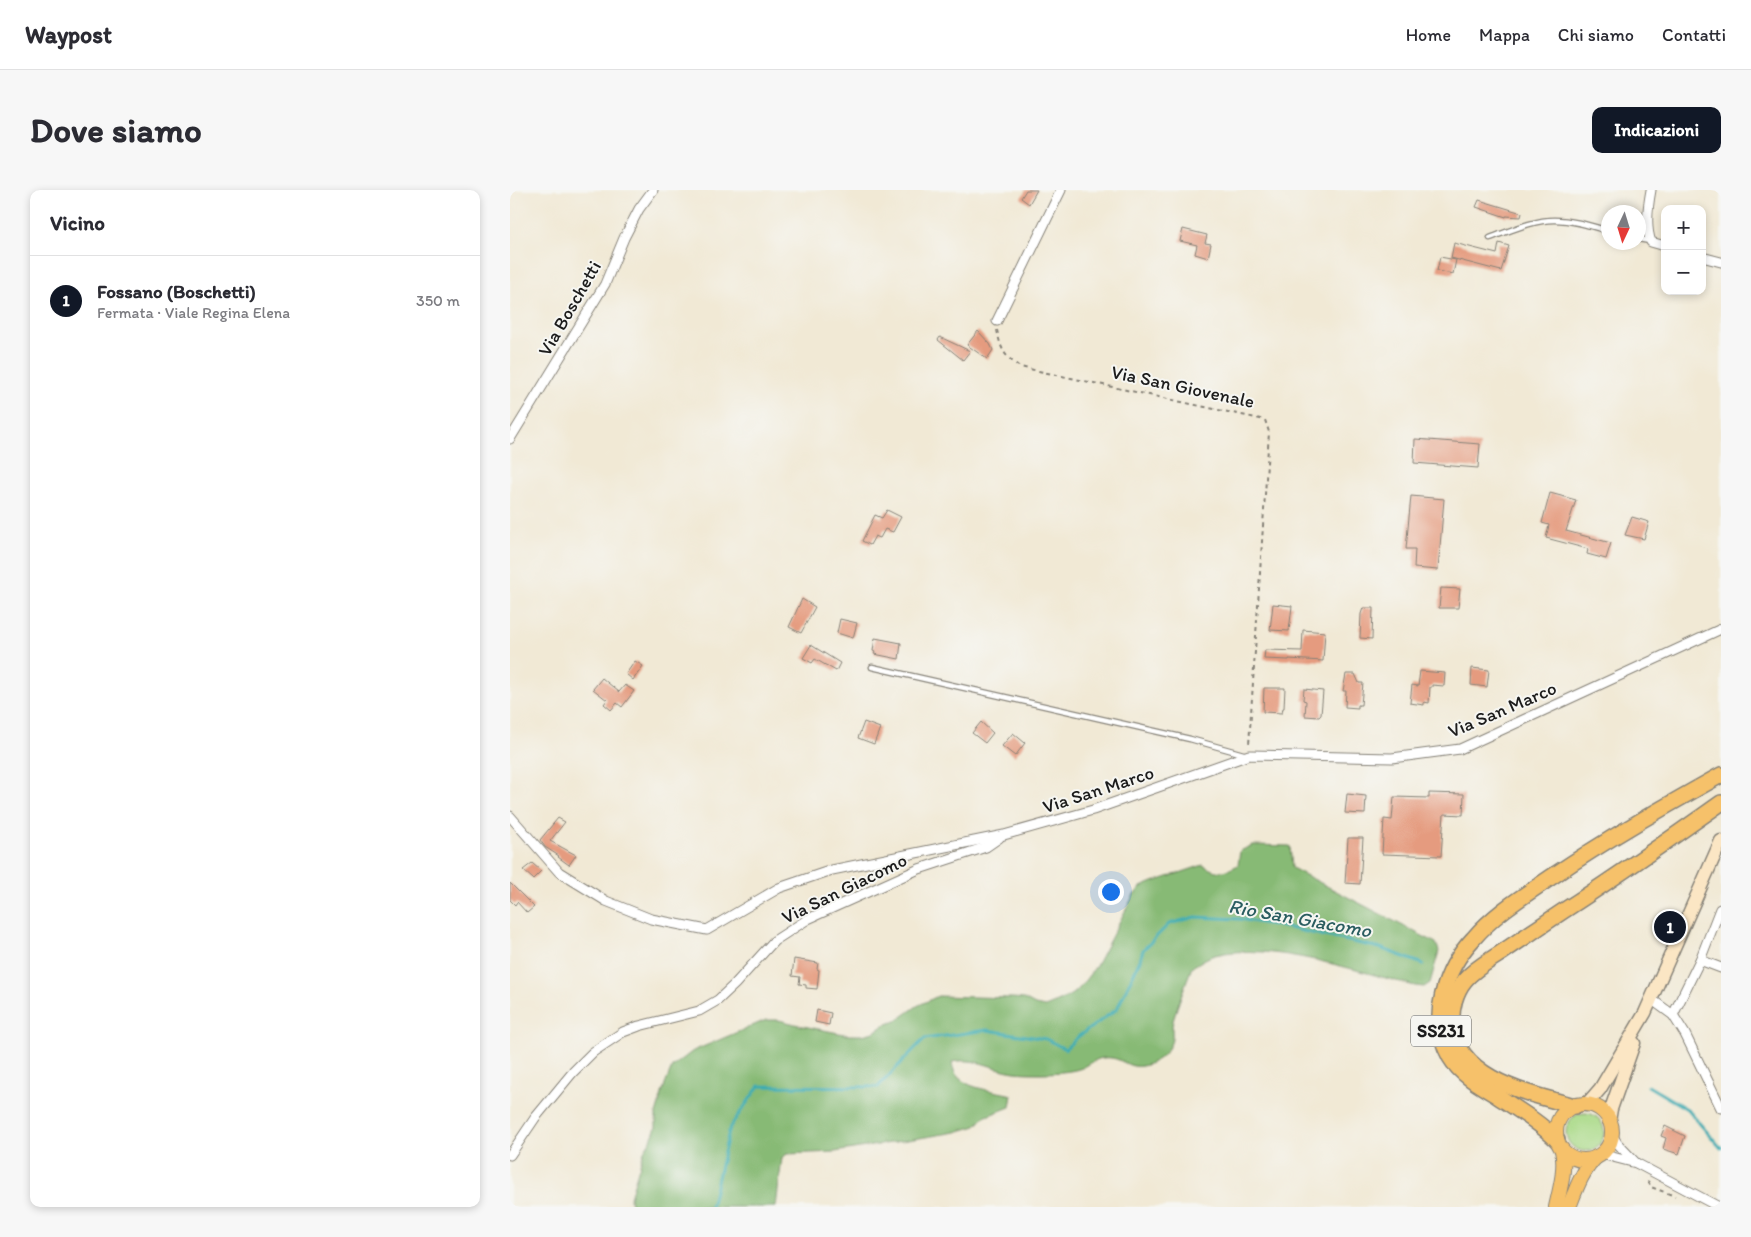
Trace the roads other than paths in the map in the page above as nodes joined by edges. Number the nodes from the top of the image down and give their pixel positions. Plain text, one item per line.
1 (653, 190) edge
2 (1061, 190) edge
3 (1651, 190) edge
4 (1601, 229) edge
5 (1490, 238) dead end
6 (1646, 240) edge
7 (1651, 242) junction
8 (1661, 245) edge
9 (1706, 258) edge
10 (1721, 262) edge
11 (997, 321) road end
12 (510, 440) edge
13 (1721, 629) edge
14 (872, 667) dead end
15 (1248, 755) junction
16 (1721, 775) edge
17 (1721, 803) edge
18 (510, 816) edge
19 (1004, 835) junction
20 (1721, 841) edge
21 (1720, 909) dead end
22 (1700, 960) junction
23 (1721, 968) edge
24 (1651, 1000) junction
25 (1645, 1013) junction
26 (1673, 1015) junction
27 (1580, 1105) junction
28 (1721, 1108) edge
29 (1609, 1121) junction
30 (1612, 1136) junction
31 (1560, 1145) junction
32 (510, 1155) edge
33 (1599, 1156) junction
34 (1636, 1163) junction
35 (1556, 1207) edge
36 (1569, 1207) edge
37 (1719, 1207) edge

1 - 12 street, Via Boschetti
2 - 11 street
3 - 7 street
4 - 5 lane
6 - 7 lane
7 - 8 street
9 - 10 street
13 - 15 street, Via San Marco
14 - 15 lane
15 - 19 street, Via San Marco
16 - 31 highway, SS231
17 - 27 highway, SS231
18 - 19 street, Via San Marco
19 - 32 street, Via San Giacomo
20 - 24 main road
21 - 22 street
22 - 23 street
22 - 26 street
24 - 25 main road
24 - 26 street
25 - 27 main road
25 - 29 main road
26 - 28 street
27 - 29 main road, SS231
27 - 31 main road
29 - 30 main road
30 - 33 main road
30 - 34 street
31 - 33 main road, SS231
31 - 35 main road
33 - 34 street
33 - 36 main road
34 - 37 street

